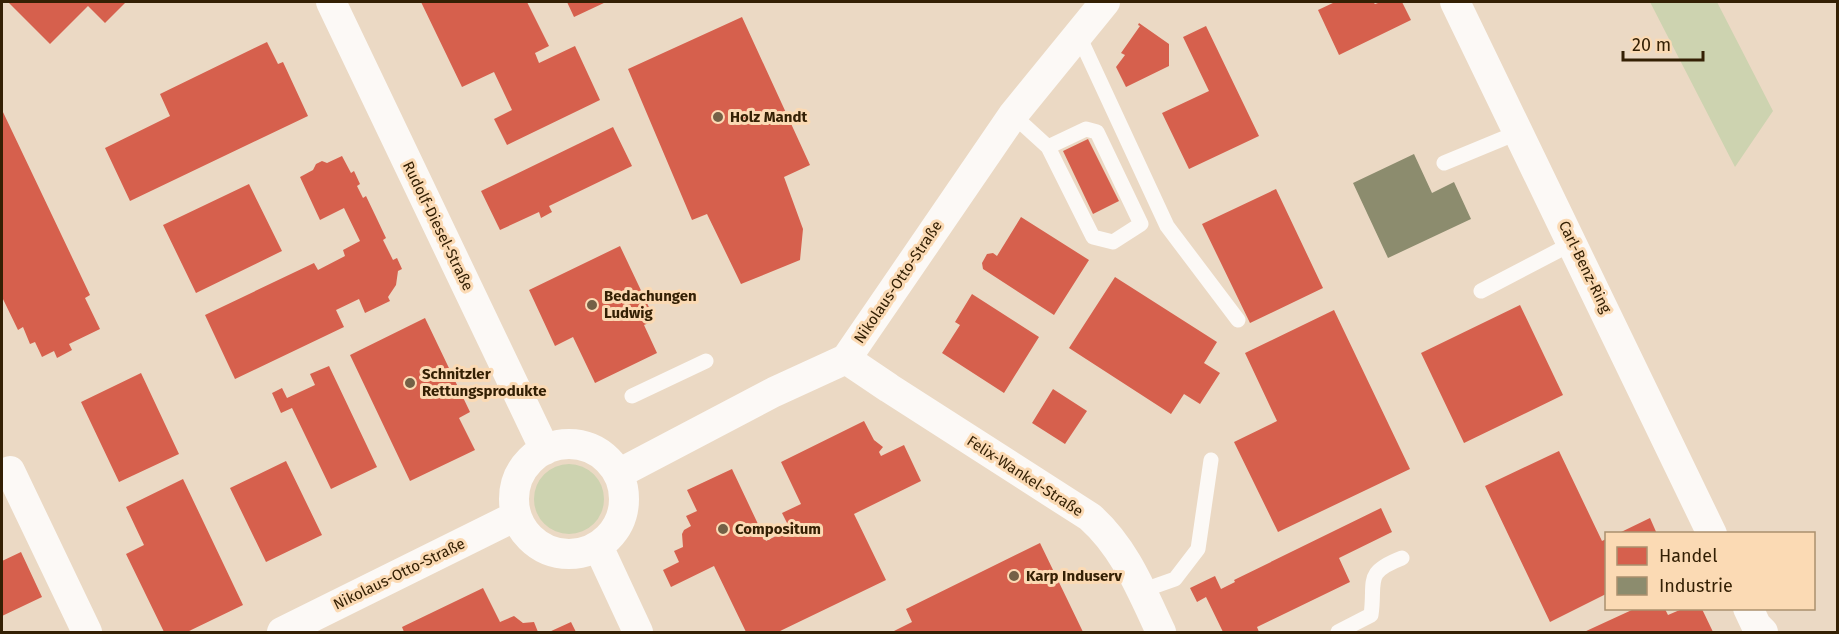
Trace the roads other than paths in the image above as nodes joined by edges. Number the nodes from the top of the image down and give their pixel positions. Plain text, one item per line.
1 (331, 2) edge
2 (1105, 2) edge
3 (1455, 2) edge
4 (1078, 34) junction
5 (1013, 115) junction
6 (1519, 132) junction
7 (1048, 147) junction
8 (1444, 163) dead end
9 (1573, 243) junction
10 (1481, 291) dead end
11 (1238, 320) dead end
12 (846, 359) junction
13 (706, 361) dead end
14 (632, 396) dead end
15 (545, 450) junction
16 (1211, 460) dead end
17 (10, 471) dead end
18 (618, 474) junction
19 (516, 516) junction
20 (1711, 532) edge
21 (598, 546) junction
22 (1402, 558) dead end
23 (1141, 591) junction
24 (1748, 610) edge
25 (87, 633) edge
26 (282, 633) edge
27 (638, 633) edge
28 (1161, 633) edge
29 (1338, 633) edge
30 (1763, 633) edge

1 - 15 street, Rudolf-Diesel-Straße
2 - 4 street, Nikolaus-Otto-Straße
3 - 6 street, Carl-Benz-Ring
4 - 5 street, Nikolaus-Otto-Straße
4 - 11 lane
5 - 7 lane
5 - 12 street, Nikolaus-Otto-Straße
6 - 8 lane
6 - 9 street, Carl-Benz-Ring
7 - 7 lane
9 - 10 lane
9 - 20 street, Carl-Benz-Ring
12 - 18 street, Nikolaus-Otto-Straße
12 - 23 street, Felix-Wankel-Straße
13 - 14 lane
15 - 18 street
15 - 19 street
16 - 23 lane
17 - 25 street
18 - 21 street
19 - 21 street
19 - 26 street, Nikolaus-Otto-Straße
21 - 27 street
22 - 29 lane
23 - 28 street, Felix-Wankel-Straße
24 - 30 street

